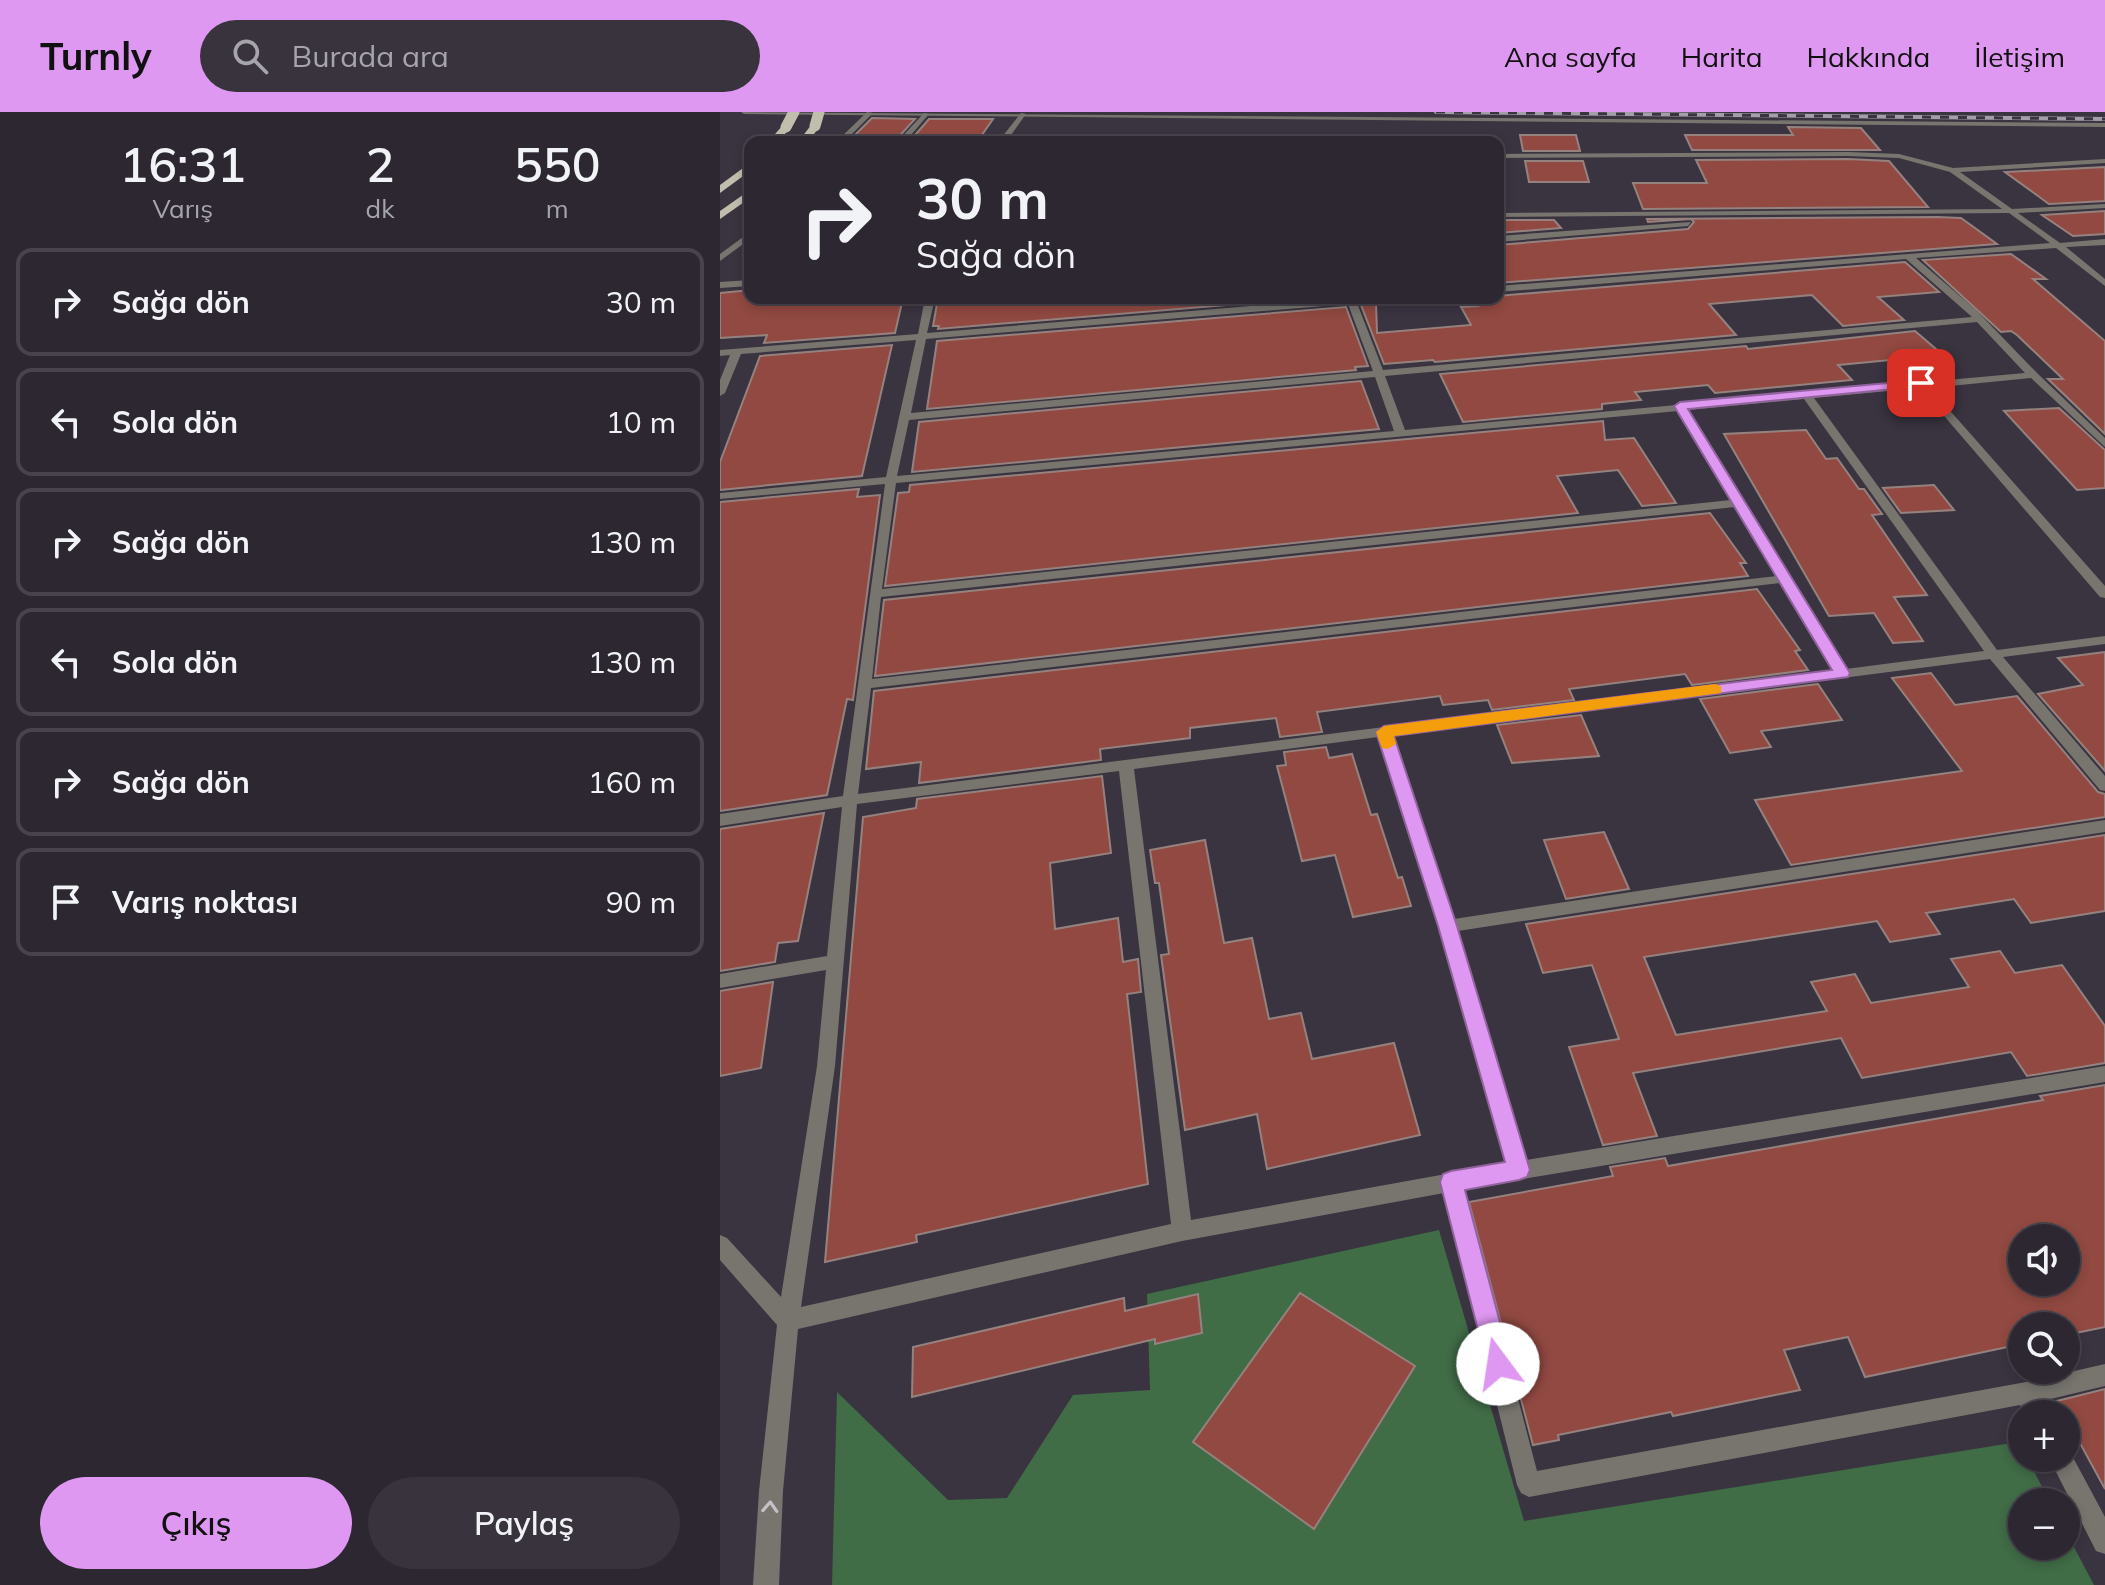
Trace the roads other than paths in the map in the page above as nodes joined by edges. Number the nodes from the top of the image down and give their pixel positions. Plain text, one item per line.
1 (744, 112) edge
2 (794, 112) edge
3 (819, 112) edge
4 (870, 113) edge
5 (926, 114) edge
6 (1023, 114) edge
7 (2105, 125) edge
8 (778, 136) edge
9 (808, 136) edge
10 (846, 136) edge
11 (906, 136) edge
12 (1006, 136) edge
13 (1504, 156) edge
14 (2105, 161) edge
15 (1953, 170) junction
16 (744, 171) edge
17 (720, 190) edge
18 (744, 198) edge
19 (2105, 206) edge
20 (2011, 211) junction
21 (1818, 213) junction
22 (1504, 215) edge
23 (720, 216) edge
24 (1504, 239) edge
25 (744, 240) edge
26 (2105, 242) edge
27 (2058, 245) junction
28 (1908, 256) junction
29 (720, 258) edge
30 (744, 283) edge
31 (2105, 283) edge
32 (720, 285) edge
33 (1504, 289) edge
34 (929, 304) edge
35 (1294, 304) edge
36 (1354, 304) edge
37 (1980, 319) junction
38 (922, 336) junction
39 (737, 351) junction
40 (720, 353) edge
41 (1381, 374) junction
42 (2033, 375) junction
43 (1921, 383) junction
44 (720, 393) edge
45 (1806, 394) junction
46 (1680, 406) junction
47 (905, 417) junction
48 (1400, 432) junction
49 (2105, 444) edge
50 (891, 480) junction
51 (720, 496) edge
52 (1737, 503) junction
53 (1785, 579) junction
54 (875, 594) junction
55 (2105, 594) edge
56 (2105, 640) edge
57 (1993, 654) junction
58 (1842, 673) junction
59 (865, 684) junction
60 (1384, 732) junction
61 (1126, 765) junction
62 (2105, 786) edge
63 (850, 800) junction
64 (720, 820) edge
65 (2105, 826) edge
66 (1448, 926) junction
67 (835, 962) junction
68 (720, 981) edge
69 (2105, 1074) edge
70 (1519, 1170) junction
71 (1451, 1182) junction
72 (1182, 1231) junction
73 (720, 1245) edge
74 (788, 1321) junction
75 (2105, 1375) edge
76 (2026, 1393) junction
77 (2030, 1400) edge
78 (2068, 1472) edge
79 (2105, 1542) edge
80 (766, 1585) edge

1 - 4 street
2 - 8 highway, bridge
3 - 9 highway, bridge
4 - 5 street
4 - 10 street
5 - 6 street
5 - 11 street
6 - 7 street
6 - 12 street
13 - 15 street
14 - 15 street
15 - 20 street
16 - 17 highway
18 - 23 highway
19 - 20 street
20 - 21 street
20 - 27 street
21 - 22 street
21 - 24 street
25 - 29 street
26 - 27 street
27 - 28 street
27 - 31 street
28 - 33 street
28 - 37 street
30 - 32 street
34 - 38 street
35 - 38 street
36 - 41 street
37 - 41 street
37 - 42 street
38 - 39 street
38 - 47 street
39 - 40 street
39 - 44 street
41 - 47 street
41 - 48 street
42 - 43 street
42 - 49 street
43 - 45 street
43 - 55 street
45 - 46 street
45 - 57 street
46 - 48 street
46 - 52 street
47 - 50 street
48 - 50 street
50 - 51 street
50 - 54 street
52 - 53 street
52 - 54 street
53 - 58 street
53 - 59 street
54 - 59 street
56 - 57 street
57 - 58 street
57 - 62 street
58 - 60 street
59 - 63 street
60 - 61 street
60 - 66 street
61 - 63 street
61 - 72 street
63 - 64 street
63 - 67 street
65 - 66 street
66 - 70 street
67 - 68 street
67 - 74 street
69 - 70 street
70 - 71 street
71 - 72 street
71 - 76 street
72 - 74 street
73 - 74 street
80 -> 74 street
75 - 76 street
76 - 77 street
78 - 79 street

